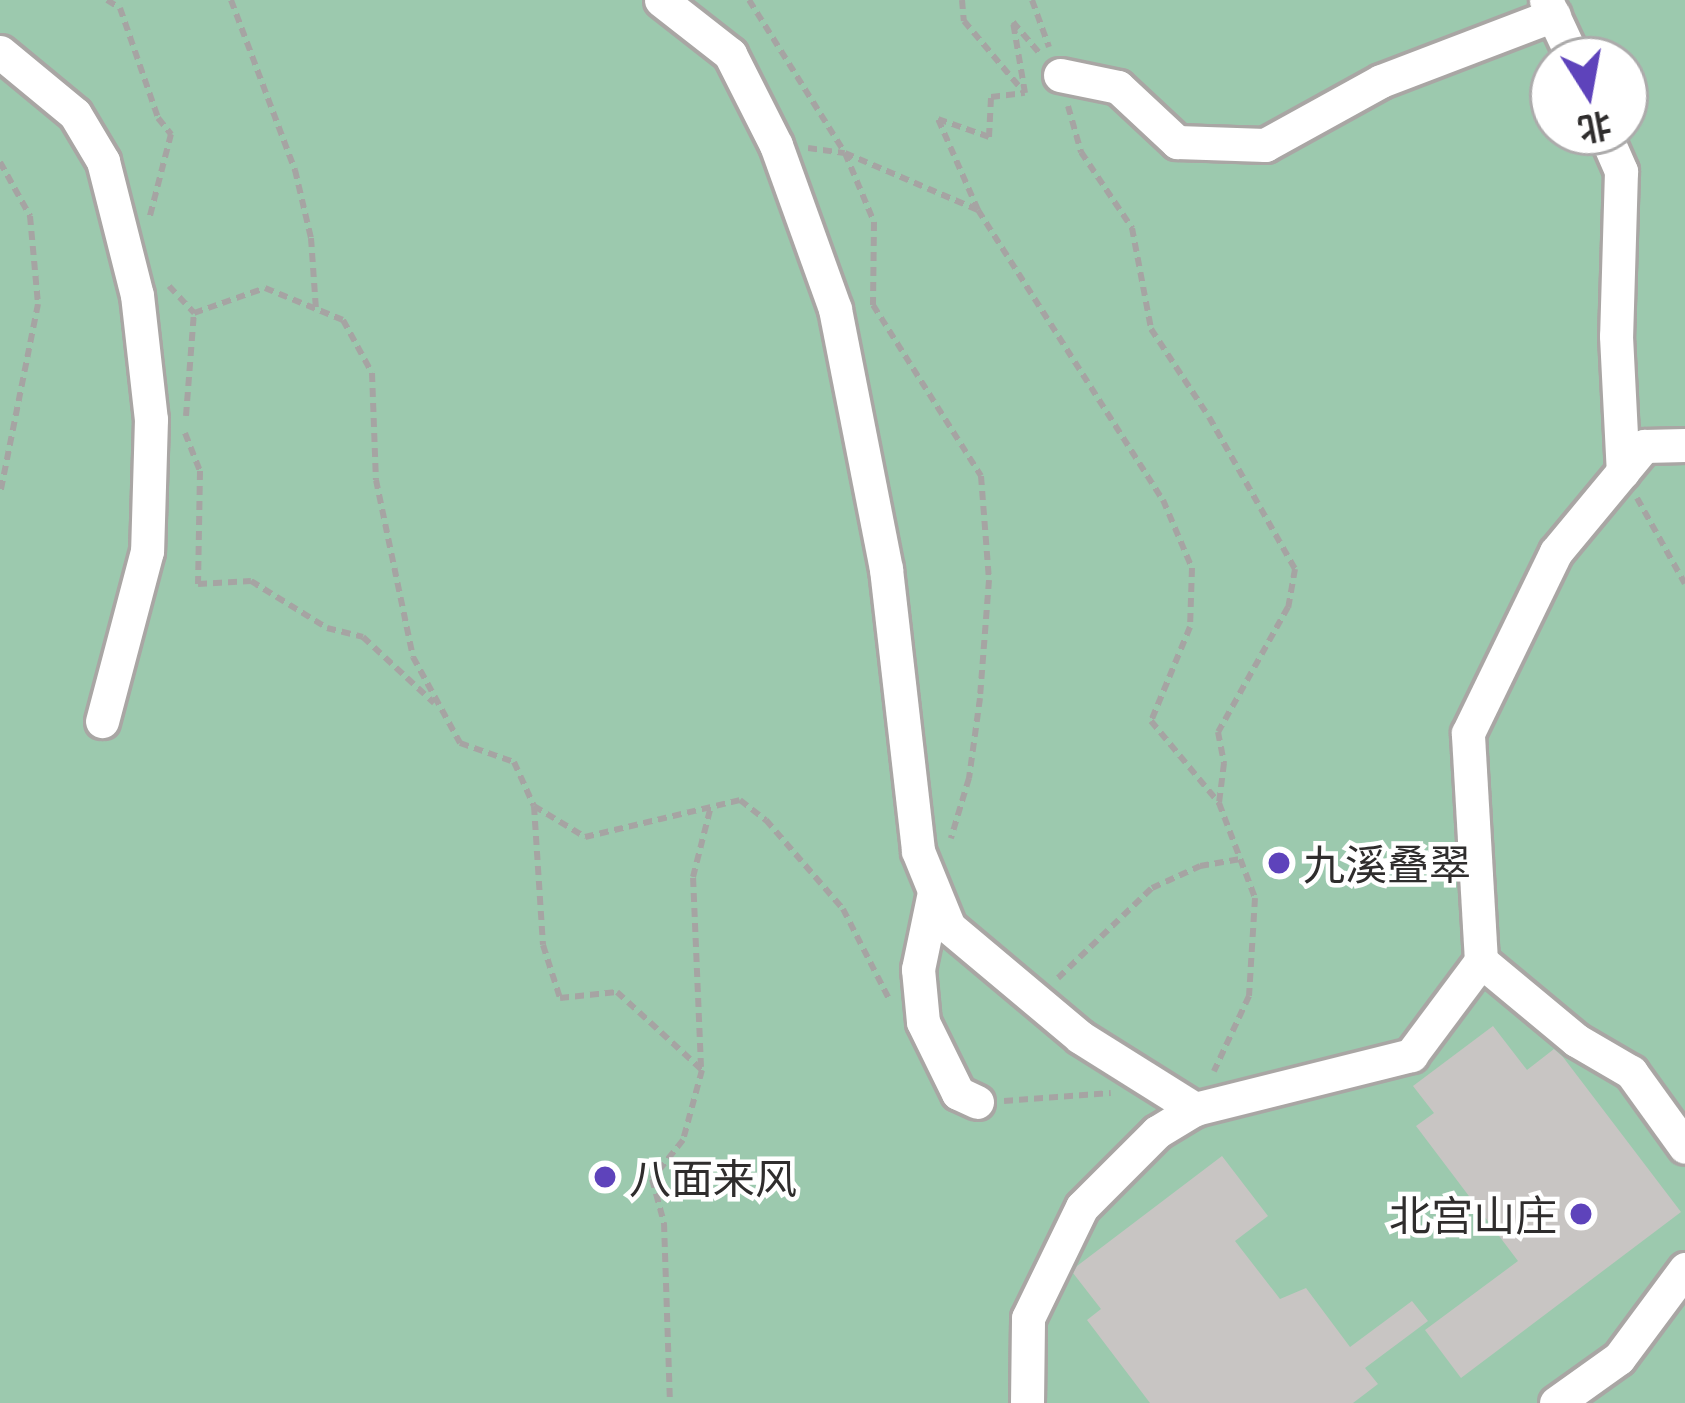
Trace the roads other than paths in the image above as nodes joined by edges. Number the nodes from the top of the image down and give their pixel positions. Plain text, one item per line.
1 (661, 0) edge
2 (1550, 7) edge
3 (1563, 36) edge
4 (0, 52) edge
5 (1060, 76) road end
6 (1614, 156) edge
7 (1685, 445) edge
8 (1623, 472) junction
9 (102, 722) dead end
10 (934, 892) junction
11 (1480, 961) junction
12 (977, 1102) road end
13 (1195, 1109) junction
14 (1685, 1147) edge
15 (1685, 1269) edge
16 (1027, 1403) edge
17 (1556, 1403) edge

1 - 10 street
2 - 3 street
2 - 5 street
4 - 9 street
6 - 8 street
7 - 8 street
8 - 11 street
10 - 12 street
10 - 13 street
11 - 13 street
11 - 14 street
13 - 16 street
15 - 17 street

